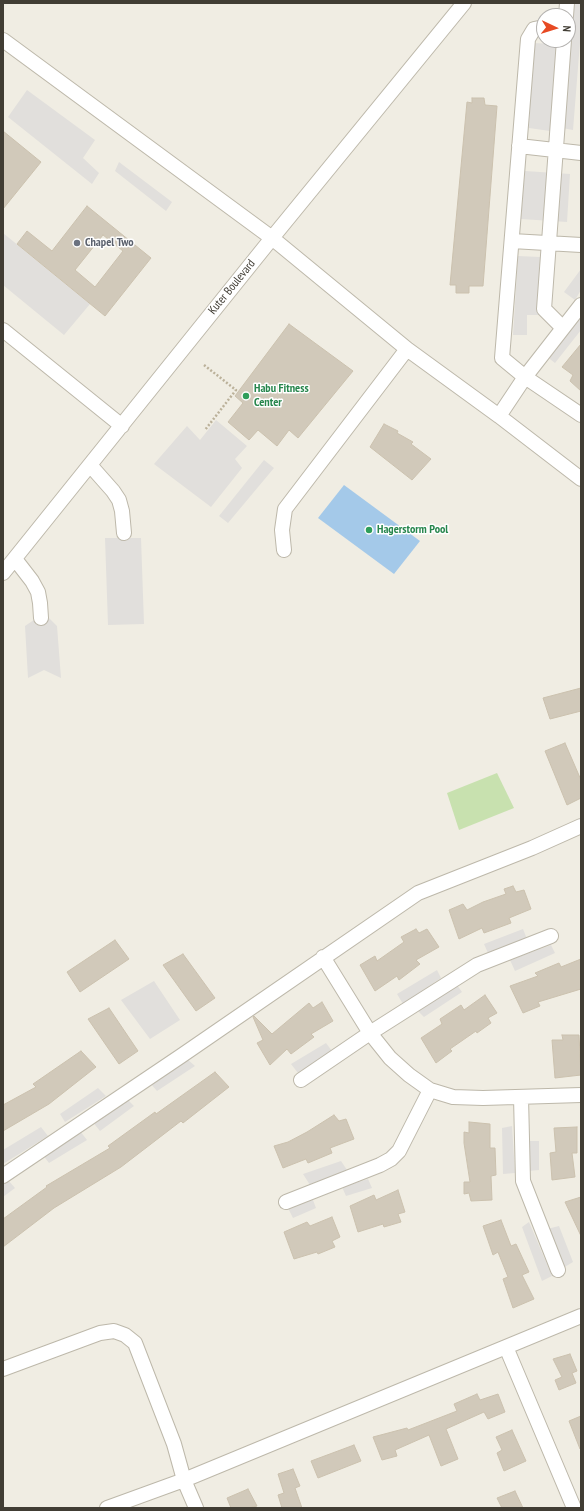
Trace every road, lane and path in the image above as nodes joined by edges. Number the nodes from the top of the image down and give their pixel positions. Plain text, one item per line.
1 (464, 3) edge
2 (536, 29) edge
3 (3, 40) edge
4 (563, 48) edge
5 (519, 146) junction
6 (555, 150) junction
7 (581, 153) edge
8 (272, 238) junction
9 (512, 241) junction
10 (548, 243) junction
11 (581, 245) edge
12 (581, 305) edge
13 (563, 328) junction
14 (3, 330) edge
15 (407, 349) junction
16 (204, 365) dead end
17 (525, 377) junction
18 (581, 415) edge
19 (499, 416) junction
20 (122, 426) junction
21 (206, 430) dead end
22 (90, 465) junction
23 (581, 479) edge
24 (124, 533) dead end
25 (284, 550) dead end
26 (15, 559) junction
27 (3, 574) edge
28 (41, 618) dead end
29 (581, 826) edge
30 (551, 936) dead end
31 (323, 958) junction
32 (370, 1033) junction
33 (302, 1080) dead end
34 (430, 1090) junction
35 (581, 1096) edge
36 (521, 1097) junction
37 (3, 1176) edge
38 (286, 1202) dead end
39 (558, 1270) dead end
40 (581, 1316) edge
41 (506, 1347) junction
42 (3, 1369) edge
43 (184, 1480) junction
44 (107, 1508) edge
45 (196, 1508) edge
46 (574, 1508) edge

1 - 8 street, Kuter Boulevard
2 - 5 street
3 - 8 street
4 - 6 street
5 - 6 street
5 - 9 street
6 - 7 street
6 - 10 street
8 - 15 street
8 - 20 street, Kuter Boulevard
9 - 10 street
9 - 17 street
10 - 11 street
10 - 13 street
12 - 13 street
13 - 17 street
14 - 20 street
15 - 19 street
15 - 25 street
16 - 21 path
17 - 18 street
17 - 19 street
19 - 23 street
20 - 22 street, Kuter Boulevard
22 - 24 street
22 - 26 street, Kuter Boulevard
26 - 27 street, Kuter Boulevard
26 - 28 street
29 - 31 street
30 - 32 street
31 - 32 street
31 - 37 street
32 - 33 street
32 - 34 street
34 - 36 street
34 - 38 street
35 - 36 street
36 - 39 street
40 - 41 street
41 - 43 street
41 - 46 street
42 - 43 street
43 - 44 street
43 - 45 street

